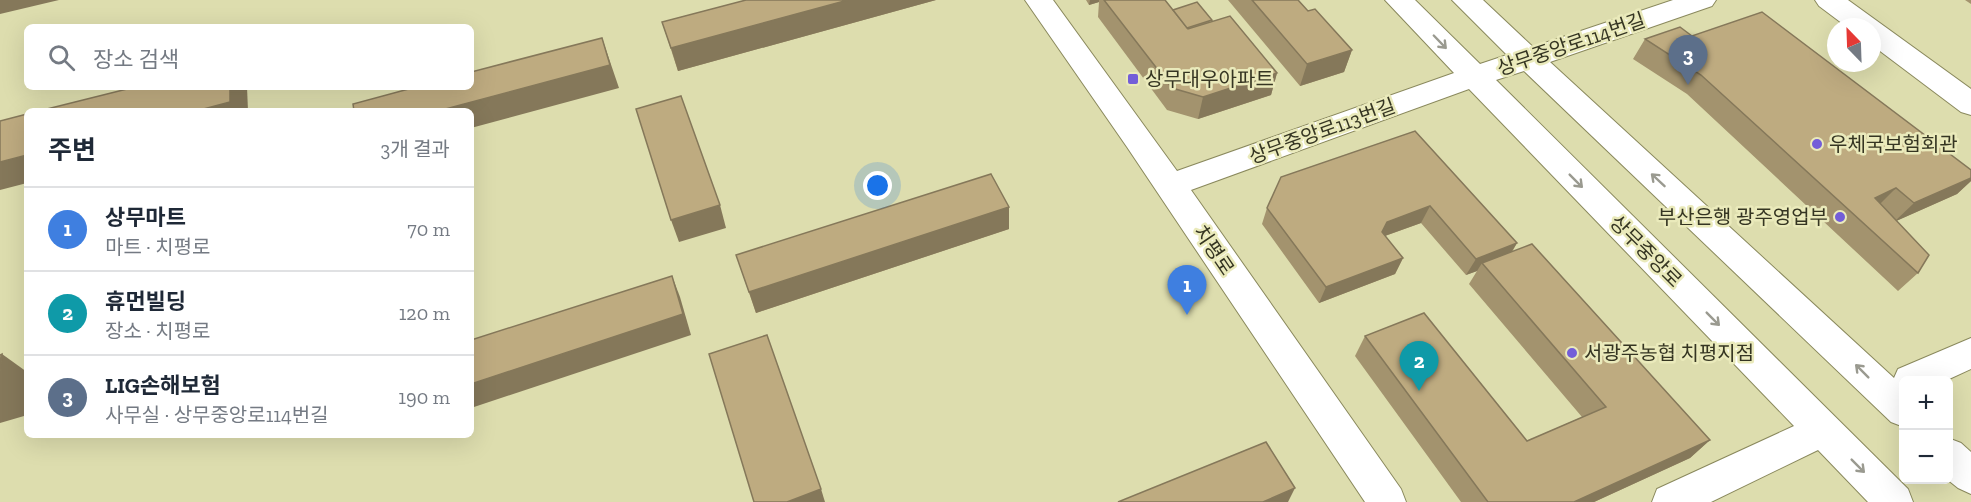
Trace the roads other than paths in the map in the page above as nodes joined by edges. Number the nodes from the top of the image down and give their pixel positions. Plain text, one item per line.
1 (1039, 0) edge
2 (1399, 0) edge
3 (1466, 0) edge
4 (1702, 0) edge
5 (1829, 0) edge
6 (1854, 18) edge
7 (1881, 38) edge
8 (1528, 59) junction
9 (1474, 77) junction
10 (1971, 104) edge
11 (1171, 185) junction
12 (1971, 353) edge
13 (1930, 376) edge
14 (1899, 390) edge
15 (1823, 430) junction
16 (1953, 460) edge
17 (1971, 476) edge
18 (1387, 502) edge
19 (1671, 502) edge
20 (1894, 502) edge

1 - 11 street, 치평로
2 -> 9 street, 상무중앙로
3 - 8 street
4 - 8 street, 상무중앙로114번길
5 - 6 street
7 - 10 street
8 - 9 street, 상무중앙로114번길
14 -> 8 street
9 - 11 street, 상무중앙로113번길
9 -> 15 street, 상무중앙로
11 - 18 street, 치평로
12 - 13 street
15 - 19 street
15 -> 20 street, 상무중앙로
16 - 17 street

